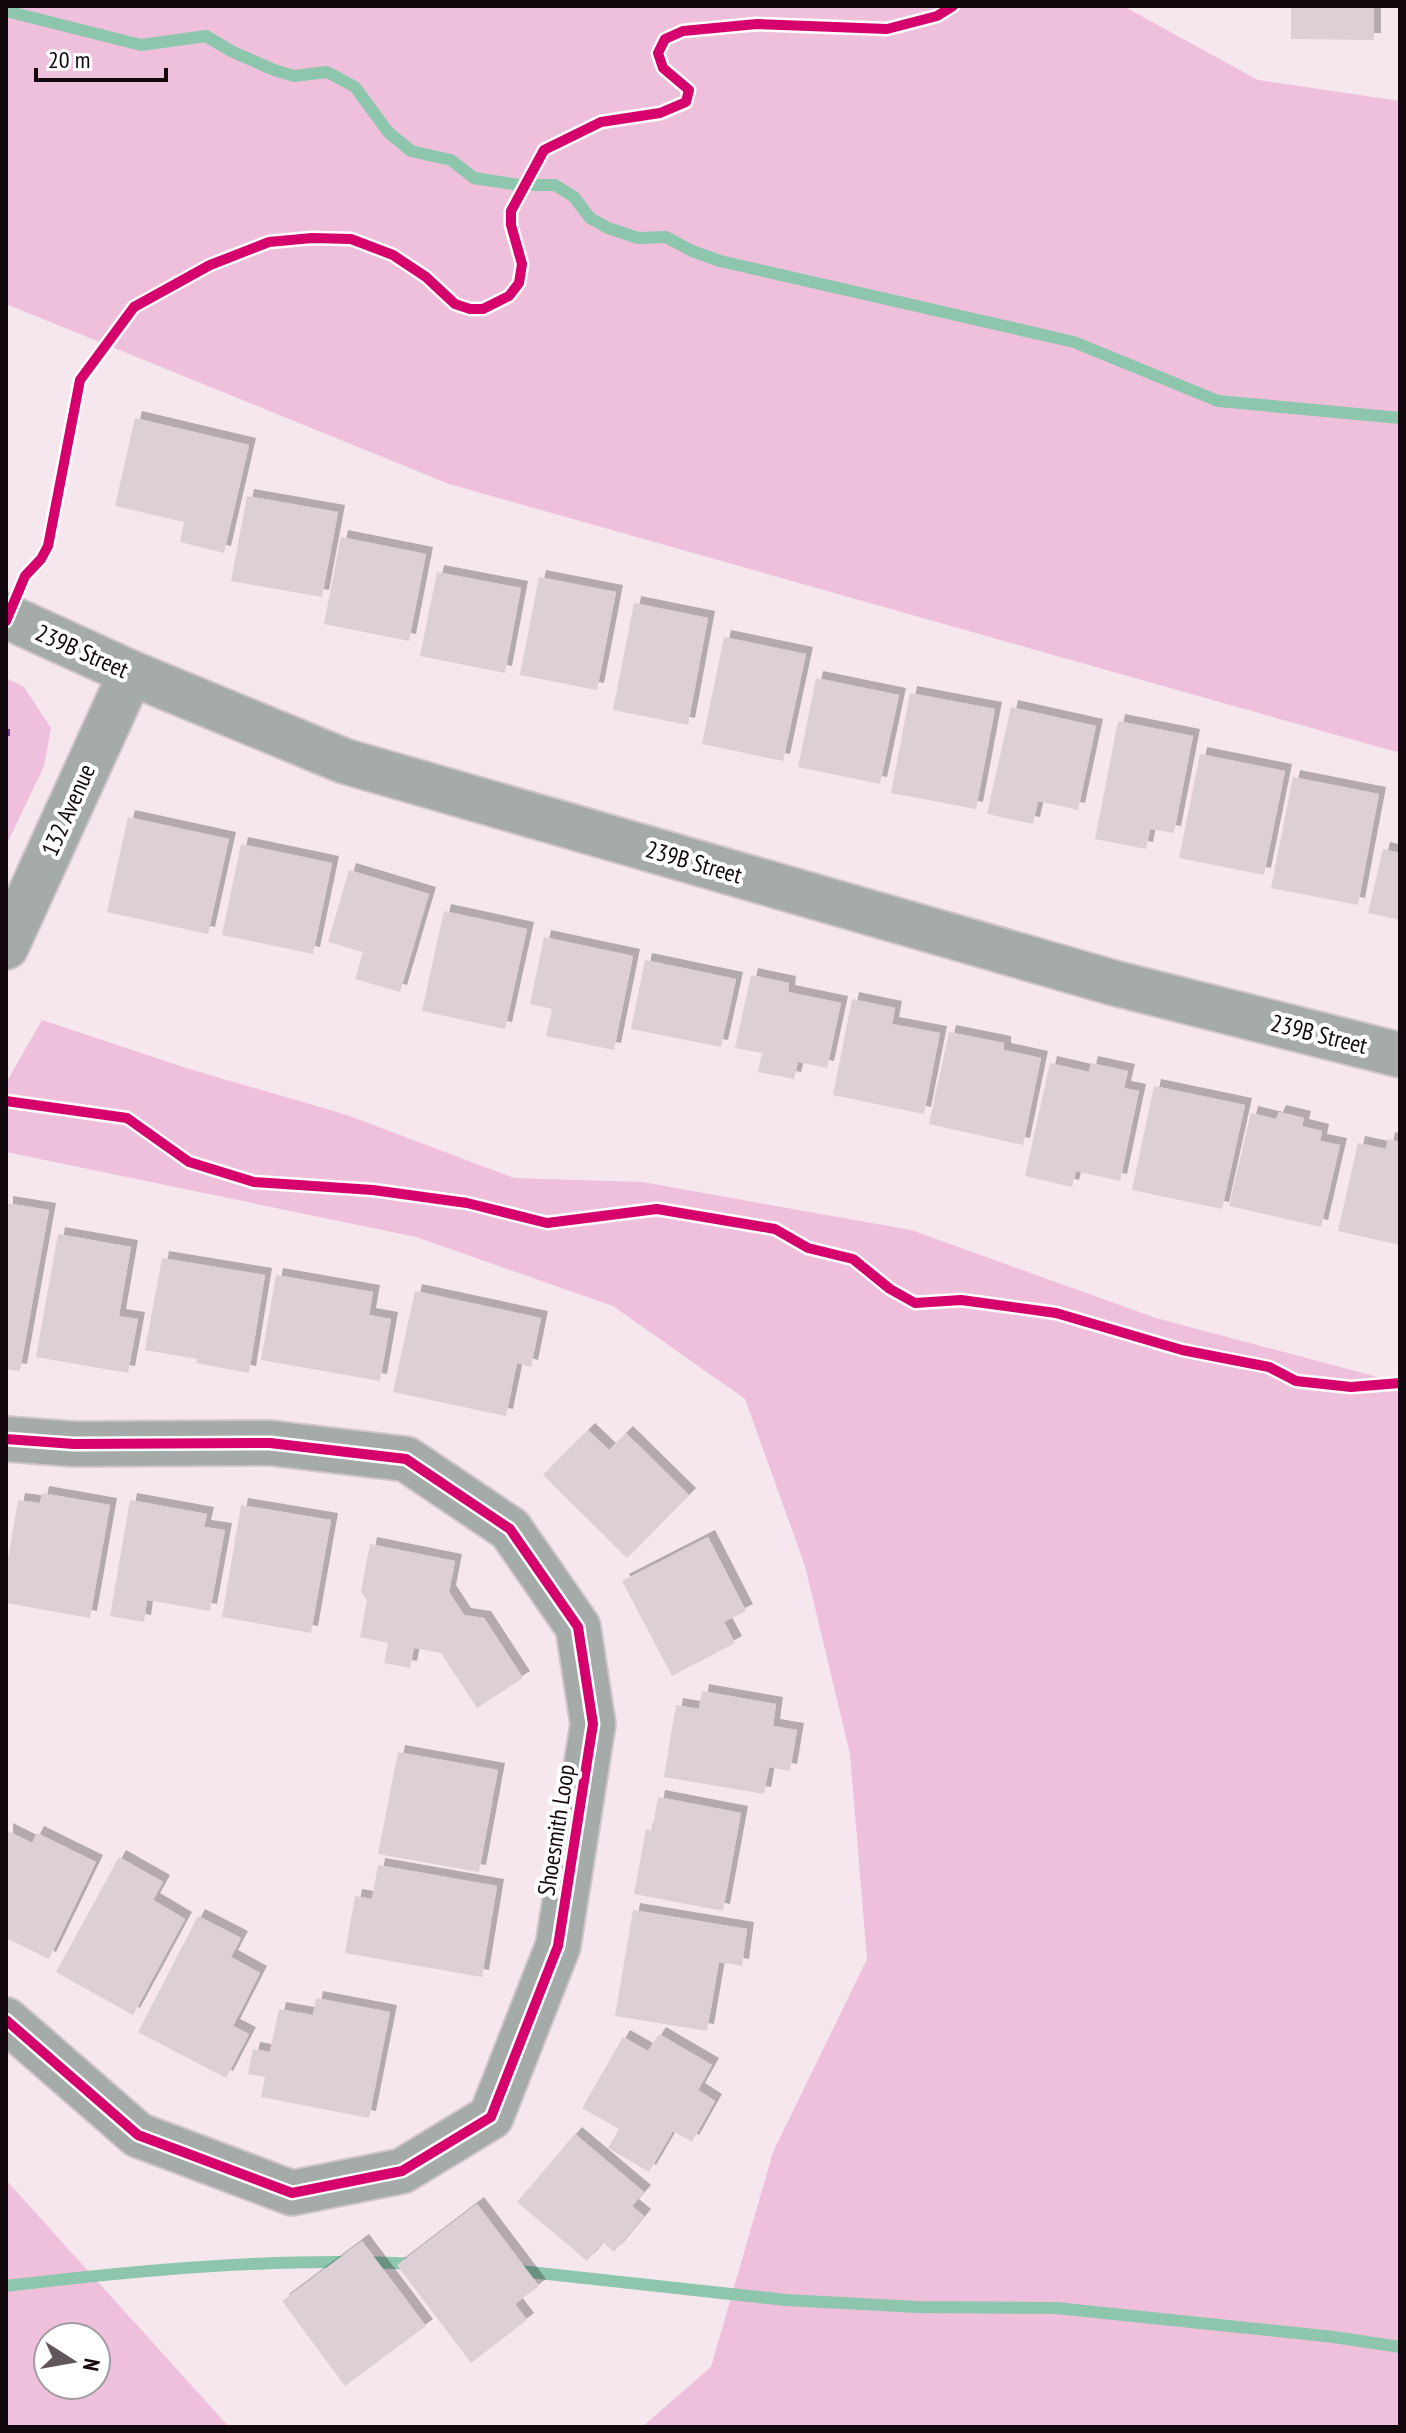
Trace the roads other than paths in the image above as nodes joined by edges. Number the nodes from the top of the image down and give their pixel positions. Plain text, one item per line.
1 (6, 616) edge
2 (131, 673) junction
3 (6, 947) edge
4 (1400, 1055) edge
5 (6, 1439) edge
6 (6, 2020) edge

1 - 2 street, 239B Street
2 - 3 street, 132 Avenue
2 - 4 street, 239B Street
5 - 6 street, Shoesmith Loop

